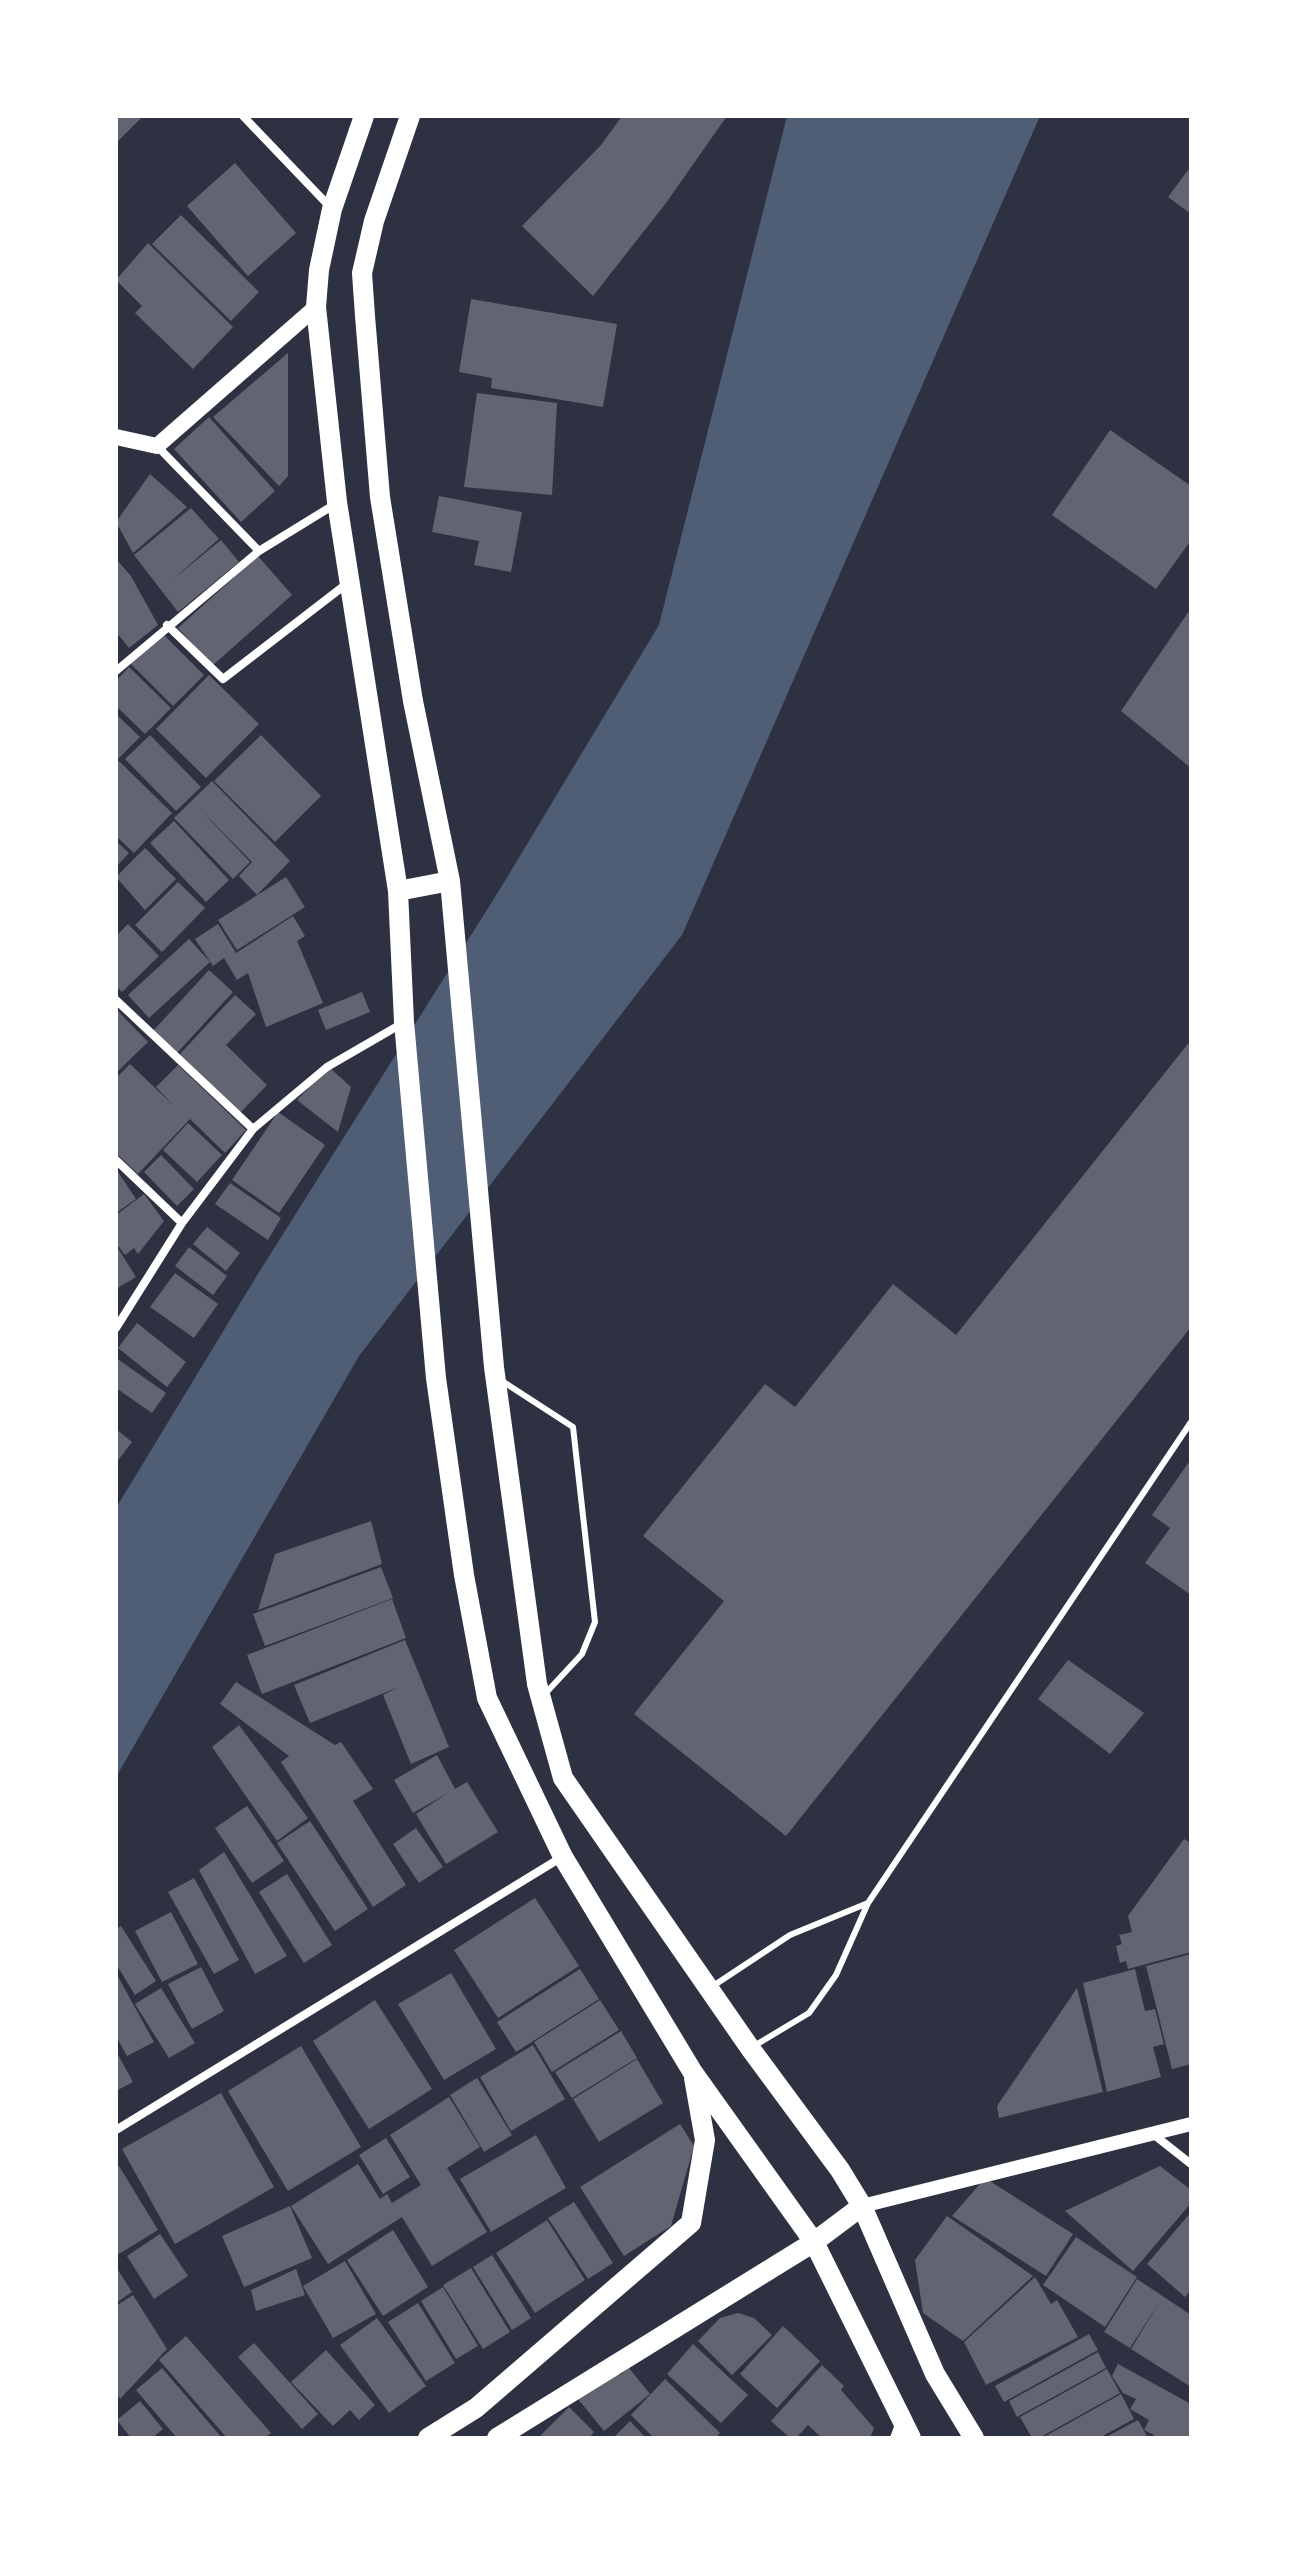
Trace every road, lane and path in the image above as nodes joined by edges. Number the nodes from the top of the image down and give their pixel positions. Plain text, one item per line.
1 (243, 116) edge
2 (364, 116) edge
3 (410, 116) edge
4 (332, 209) junction
5 (316, 307) junction
6 (116, 437) edge
7 (157, 446) junction
8 (337, 502) junction
9 (259, 551) junction
10 (350, 581) junction
11 (167, 625) junction
12 (116, 671) edge
13 (450, 881) junction
14 (398, 891) junction
15 (117, 1002) edge
16 (404, 1022) junction
17 (253, 1129) junction
18 (116, 1160) edge
19 (182, 1223) junction
20 (116, 1328) edge
21 (495, 1372) junction
22 (1191, 1422) edge
23 (541, 1699) junction
24 (563, 1857) junction
25 (868, 1903) junction
26 (708, 1989) junction
27 (750, 2048) junction
28 (692, 2071) junction
29 (1191, 2124) edge
30 (116, 2130) edge
31 (1152, 2134) junction
32 (1191, 2164) edge
33 (862, 2206) junction
34 (814, 2242) junction
35 (902, 2432) edge
36 (428, 2438) edge
37 (497, 2438) edge
38 (974, 2438) edge

1 - 4 street
2 - 4 main road
3 - 13 main road
4 - 5 main road
5 - 7 main road
5 - 8 main road
6 - 7 main road
7 - 9 street
8 - 9 street
8 - 10 main road
9 - 11 street
10 - 11 street
10 - 14 main road
11 - 12 street
13 - 14 main road
13 - 21 main road
14 - 16 main road
15 - 17 street
16 - 17 street
16 - 24 main road
17 - 19 street
18 - 19 street
19 - 20 street
21 - 23 main road
21 - 23 lane
22 - 25 lane
23 - 26 main road
24 - 28 main road
24 - 30 street
25 - 26 lane
25 - 27 lane
26 - 27 main road
27 - 33 main road
28 - 34 main road
28 - 36 main road
29 - 31 street
31 - 32 street
31 - 33 street
33 - 34 main road
33 - 38 main road
34 - 35 main road
34 - 37 main road

